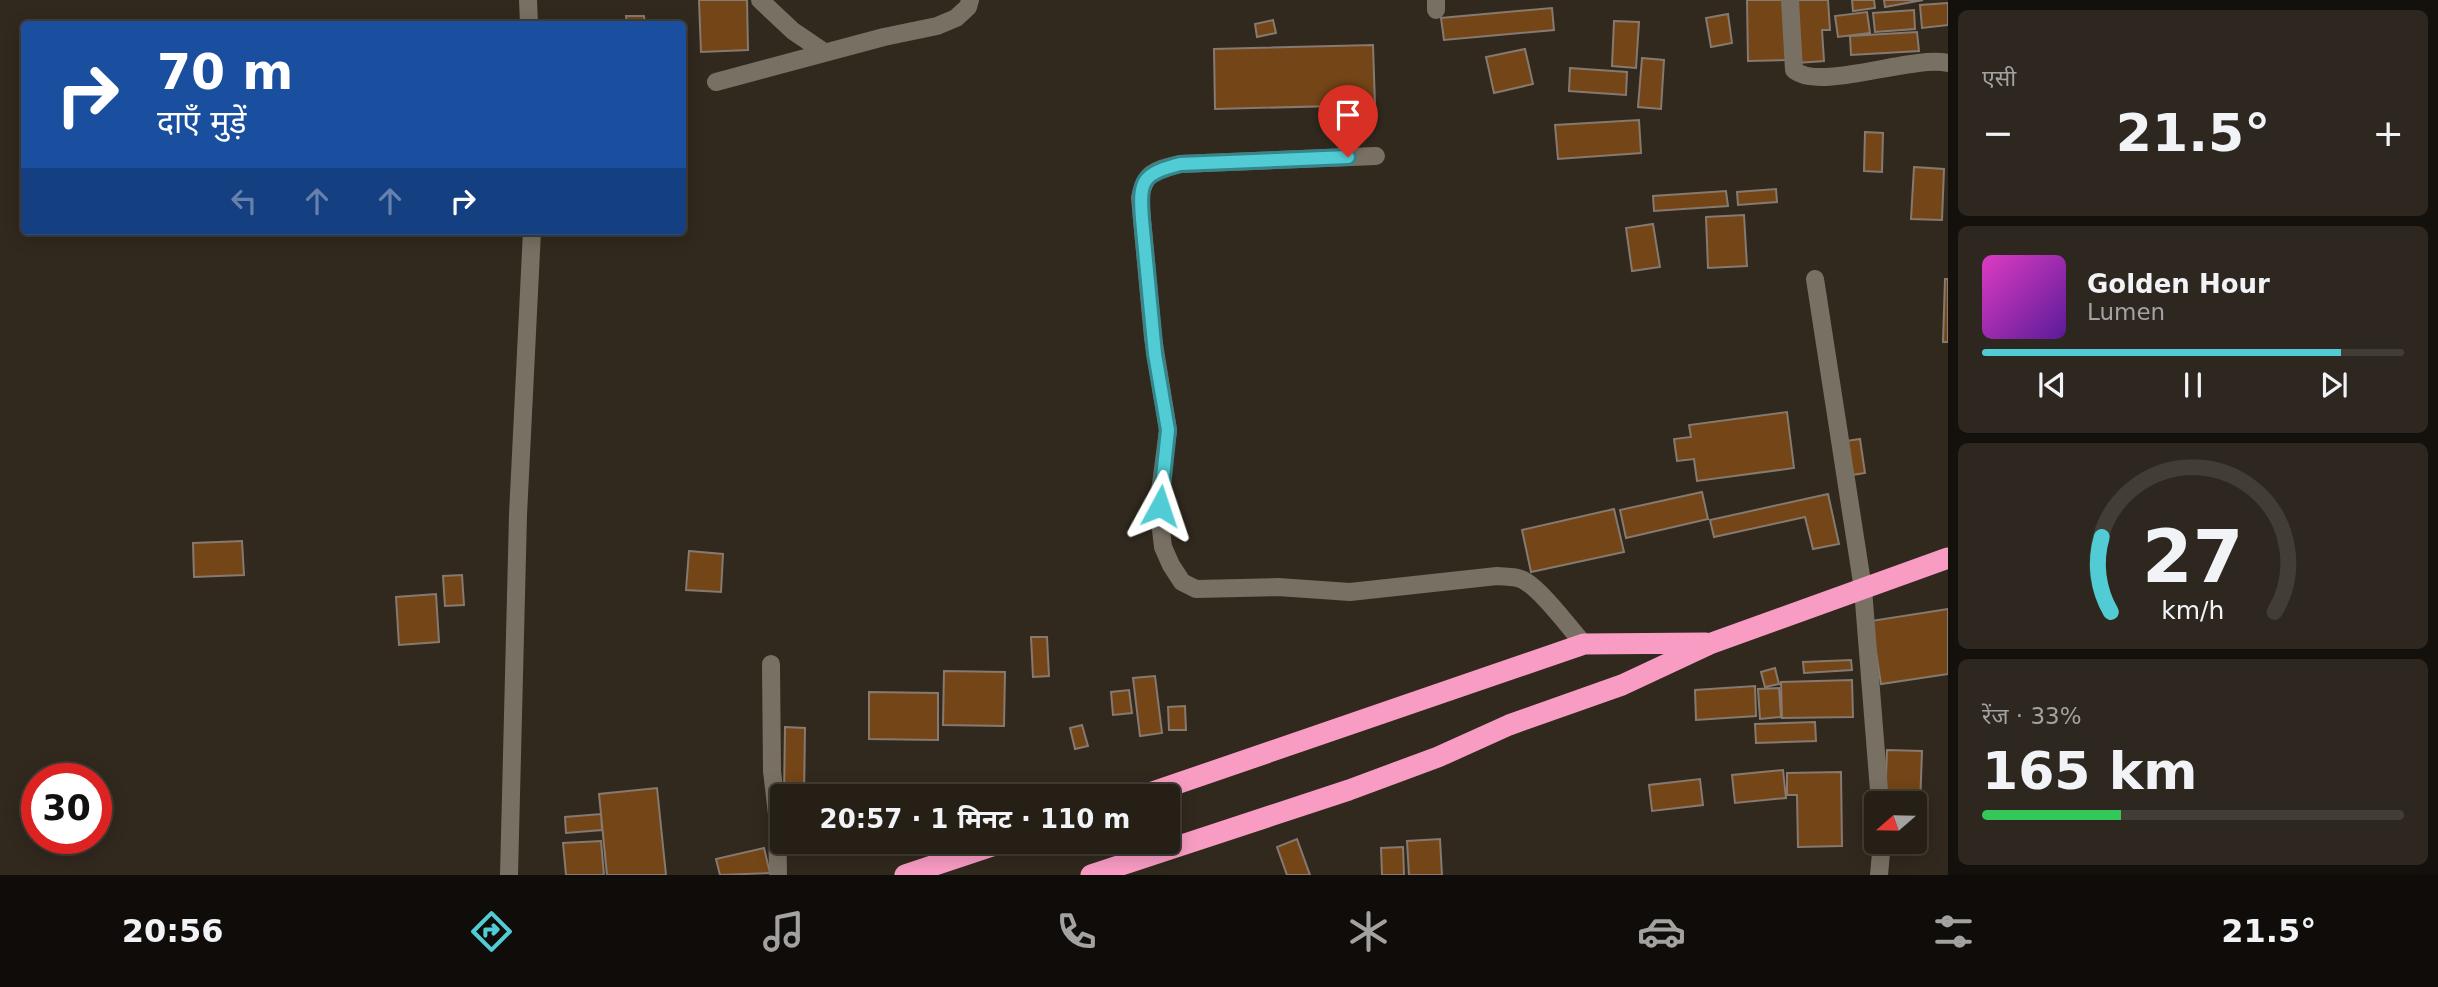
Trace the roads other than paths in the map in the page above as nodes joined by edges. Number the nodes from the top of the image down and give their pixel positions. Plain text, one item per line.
1 (528, 0) edge
2 (760, 0) edge
3 (970, 0) edge
4 (1790, 0) edge
5 (528, 21) edge
6 (824, 52) junction
7 (1948, 63) edge
8 (716, 82) dead end
9 (1376, 156) dead end
10 (532, 235) edge
11 (1815, 279) dead end
12 (1948, 558) edge
13 (1863, 589) junction
14 (1712, 643) junction
15 (1584, 644) junction
16 (771, 664) dead end
17 (1176, 784) edge
18 (1879, 791) edge
19 (968, 854) edge
20 (1881, 854) edge
21 (509, 875) edge
22 (778, 875) edge
23 (905, 875) edge
24 (1091, 875) edge
25 (1880, 875) edge

1 - 5 street
2 - 6 street
3 - 6 street
4 - 7 street
6 - 8 street
9 - 15 street
10 - 21 street
11 - 13 street
12 - 13 highway
13 - 14 highway
13 - 18 street
14 - 15 highway
14 - 24 highway
15 - 17 highway
16 - 22 street
19 - 23 highway
20 - 25 street

